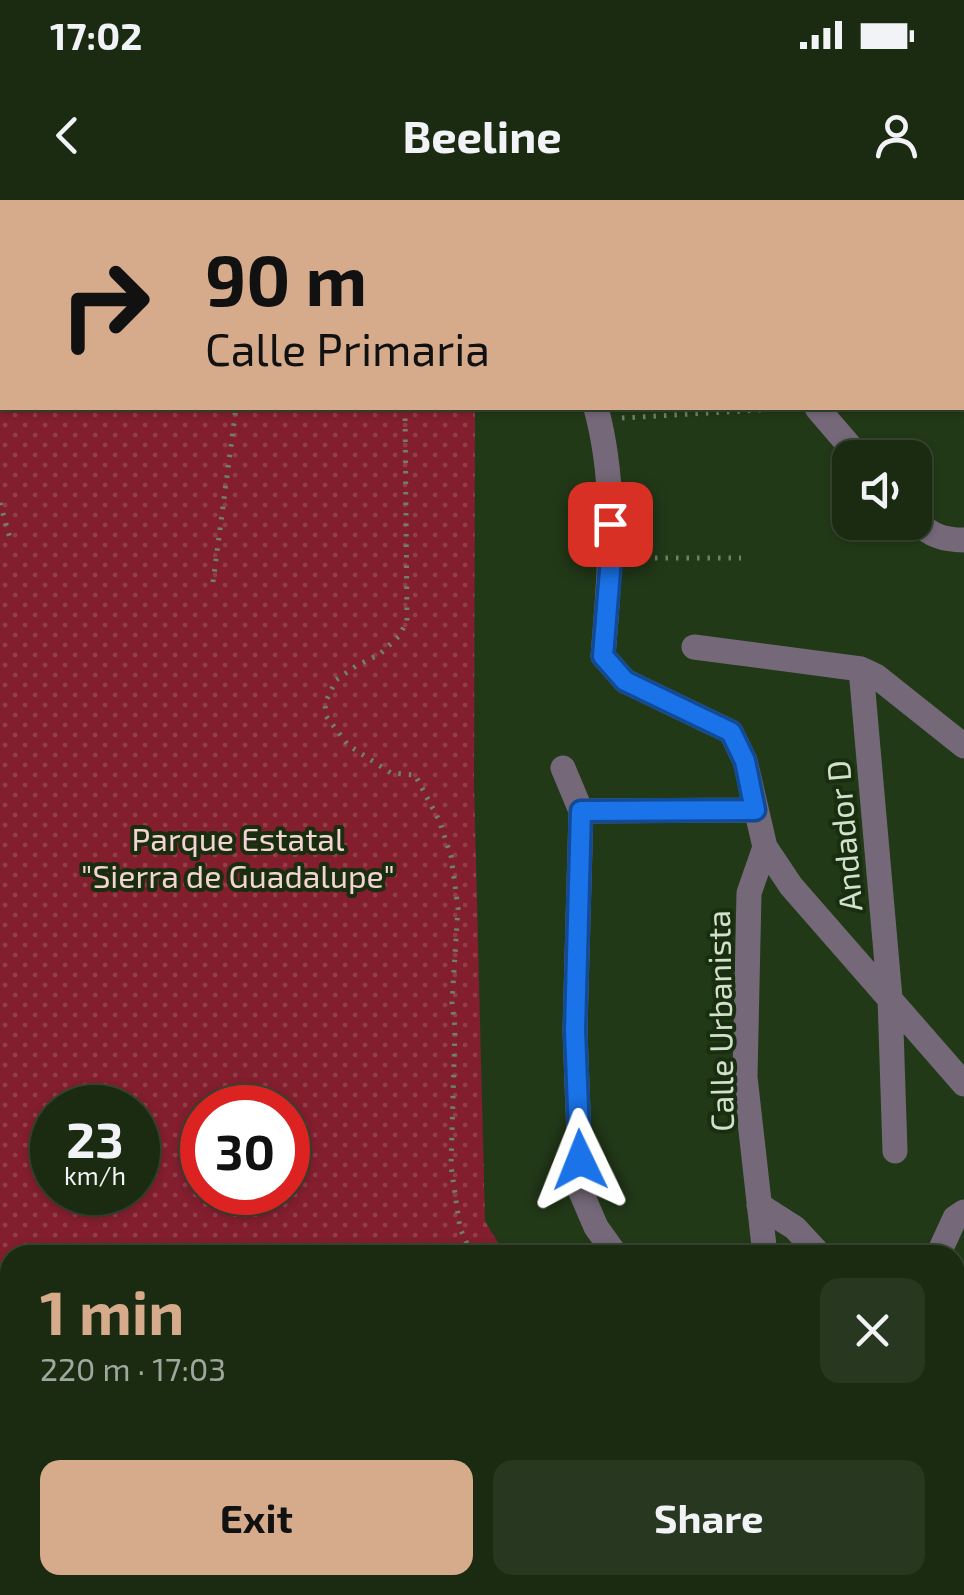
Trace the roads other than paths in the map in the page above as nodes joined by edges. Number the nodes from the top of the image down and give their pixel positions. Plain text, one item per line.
1 (819, 410) edge
2 (598, 413) edge
3 (845, 440) edge
4 (932, 532) edge
5 (964, 540) edge
6 (694, 646) dead end
7 (861, 668) junction
8 (964, 746) edge
9 (563, 768) dead end
10 (755, 810) junction
11 (581, 811) junction
12 (765, 847) junction
13 (890, 998) junction
14 (964, 1084) edge
15 (895, 1151) dead end
16 (759, 1205) junction
17 (961, 1219) edge
18 (609, 1245) edge
19 (765, 1245) edge
20 (811, 1245) edge
21 (944, 1245) edge

1 - 3 street
2 - 10 street
4 - 5 street
6 - 7 street
7 - 8 street
7 - 13 street, Andador D
9 - 11 street
10 - 11 street
10 - 12 street
11 - 18 street
12 - 13 street
12 - 16 street, Calle Urbanista
13 - 14 street
13 - 15 street, Andador D
16 - 19 street, Calle Urbanista
16 - 20 street
17 - 21 street

